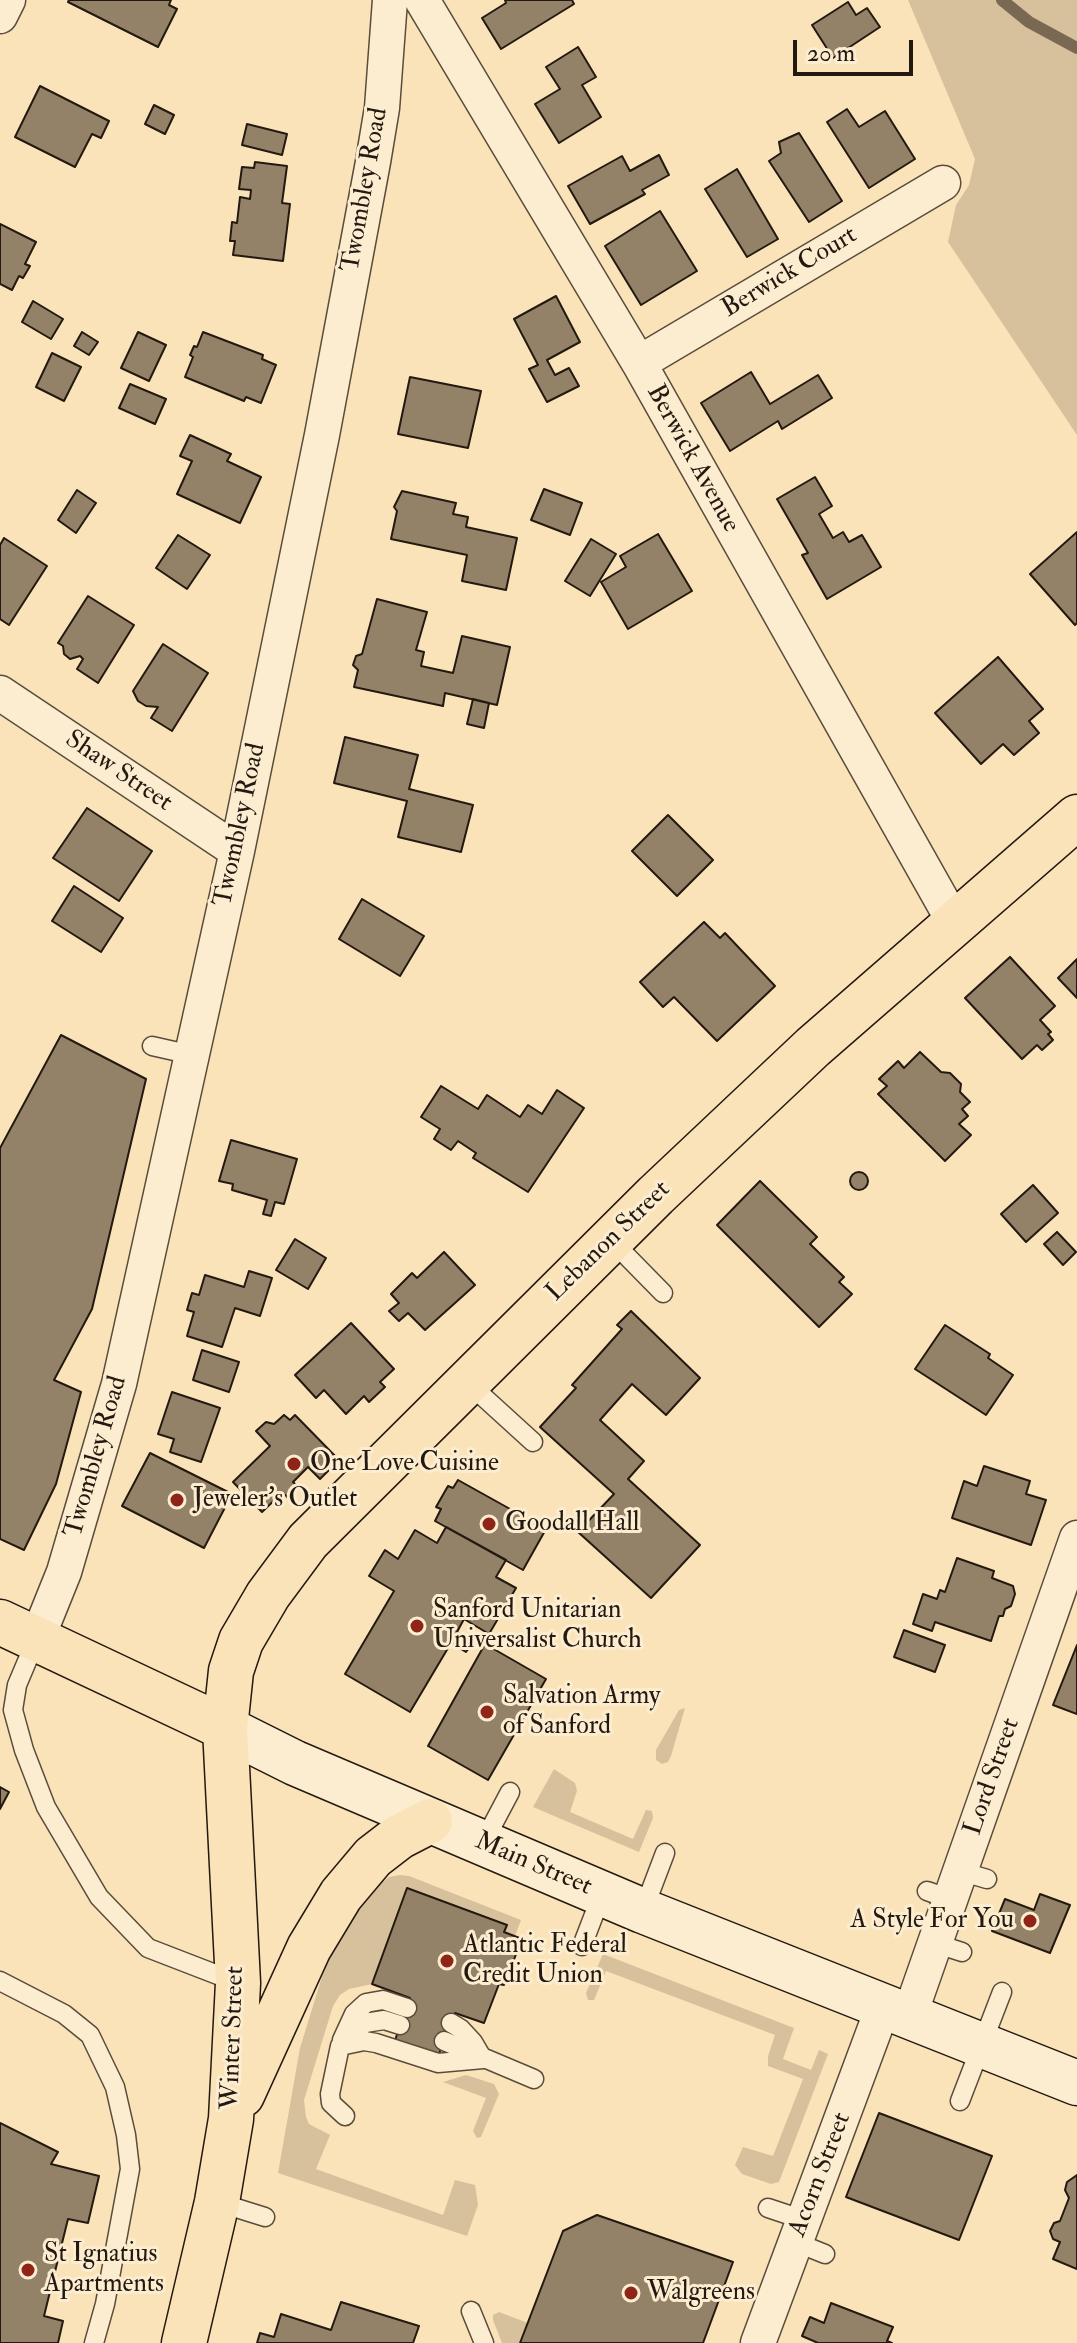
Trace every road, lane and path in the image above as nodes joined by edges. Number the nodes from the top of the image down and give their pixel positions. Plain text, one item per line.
1 (8, 0) edge
2 (390, 0) edge
3 (422, 0) edge
4 (0, 16) edge
5 (943, 183) dead end
6 (639, 363) junction
7 (0, 693) edge
8 (1077, 817) edge
9 (237, 851) junction
10 (954, 922) junction
11 (152, 1046) dead end
12 (192, 1055) junction
13 (611, 1240) junction
14 (663, 1293) dead end
15 (466, 1381) junction
16 (533, 1442) dead end
17 (1077, 1538) edge
18 (18, 1630) edge
19 (225, 1728) junction
20 (510, 1792) dead end
21 (430, 1821) junction
22 (483, 1843) junction
23 (665, 1853) dead end
24 (602, 1894) junction
25 (643, 1911) junction
26 (582, 1946) dead end
27 (0, 1981) edge
28 (238, 1983) junction
29 (1002, 1992) dead end
30 (896, 2012) junction
31 (404, 2017) dead end
32 (447, 2032) dead end
33 (340, 2046) junction
34 (982, 2046) junction
35 (483, 2059) junction
36 (534, 2079) dead end
37 (1077, 2083) edge
38 (960, 2101) dead end
39 (345, 2116) dead end
40 (231, 2119) junction
41 (217, 2202) junction
42 (768, 2208) dead end
43 (265, 2217) dead end
44 (808, 2239) junction
45 (471, 2311) dead end
46 (94, 2343) edge
47 (184, 2343) edge
48 (484, 2343) edge
49 (758, 2343) edge

1 - 4 street
2 - 9 street, Twombley Road
3 - 6 street, Berwick Avenue
5 - 6 street, Berwick Court
6 - 10 street, Berwick Avenue
7 - 9 street, Shaw Street
8 - 10 highway, Lebanon Street
9 - 12 street, Twombley Road
10 - 13 highway, Lebanon Street
11 - 12 lane
12 - 18 street, Twombley Road
13 - 14 lane
13 - 15 highway, Lebanon Street
15 - 16 lane
15 - 19 highway, Lebanon Street
17 - 30 street, Lord Street
18 - 19 highway, Main Street
18 - 28 lane
19 - 21 main road, Main Street
19 - 28 highway, Winter Street
20 - 22 lane
21 - 22 main road, Main Street
21 - 40 highway
22 - 24 main road, Main Street
23 - 25 lane
24 - 25 main road, Main Street
24 - 26 lane
25 - 30 main road, Main Street
27 - 46 lane
28 - 40 highway, Winter Street
29 - 34 lane
30 - 34 main road, Main Street
30 - 44 street, Acorn Street
31 - 33 lane
32 - 35 lane
33 - 35 lane
33 - 39 lane
34 - 37 main road, Main Street
34 - 38 lane
35 - 36 lane
40 - 41 highway, Winter Street
41 - 43 lane
41 - 47 highway, Winter Street
42 - 44 lane
44 - 49 street, Acorn Street
45 - 48 lane

